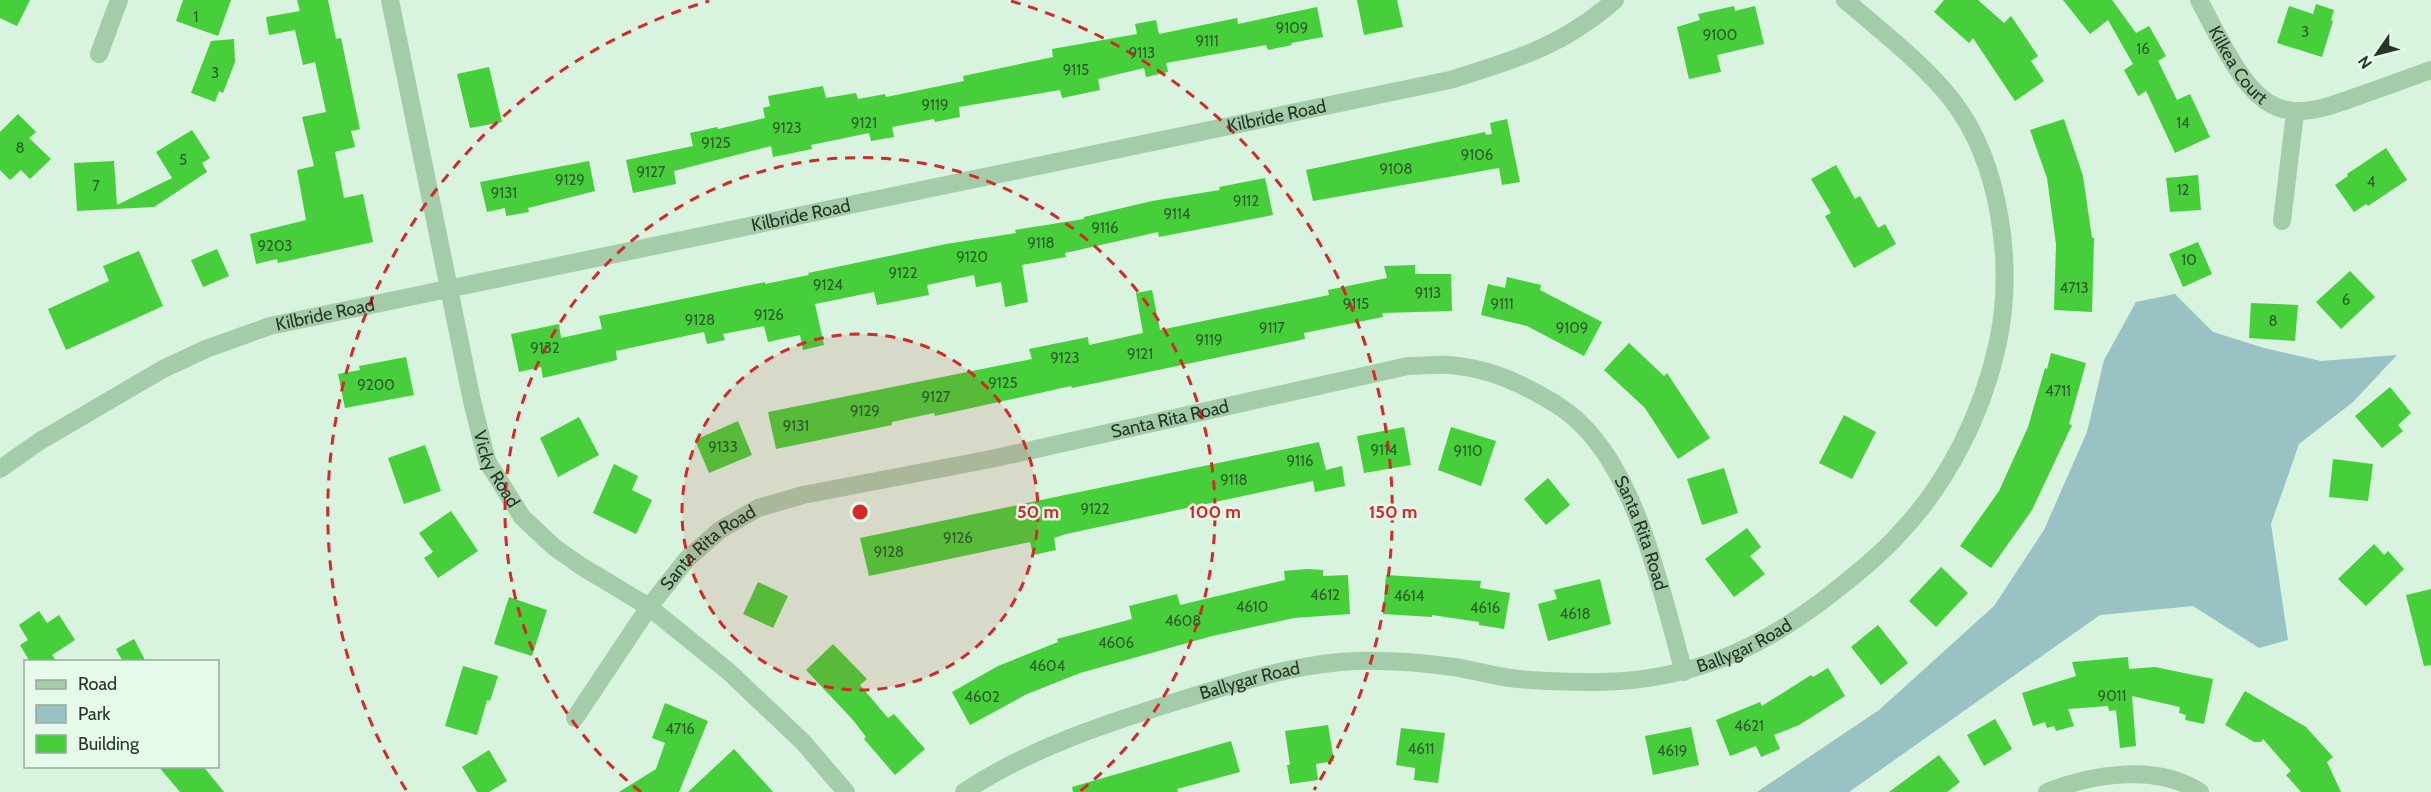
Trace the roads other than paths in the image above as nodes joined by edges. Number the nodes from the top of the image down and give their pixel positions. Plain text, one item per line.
1 (119, 0) edge
2 (390, 0) edge
3 (1616, 0) edge
4 (1845, 0) edge
5 (2199, 0) edge
6 (99, 54) dead end
7 (2431, 70) edge
8 (2295, 113) junction
9 (2282, 221) dead end
10 (450, 287) junction
11 (0, 469) edge
12 (649, 607) junction
13 (1684, 672) junction
14 (575, 718) dead end
15 (846, 792) edge
16 (964, 792) edge
17 (2047, 792) edge
18 (2200, 792) edge

1 - 6 street
2 - 10 street, Vicky Road
3 - 10 street, Kilbride Road
4 - 13 street, Ballygar Road
5 - 8 street, Kilkea Court
7 - 8 street
8 - 9 street
10 - 11 street, Kilbride Road
10 - 12 street, Vicky Road
12 - 13 street, Santa Rita Road
12 - 14 street, Santa Rita Road
12 - 15 street, Vicky Road
13 - 16 street, Ballygar Road
17 - 18 street

